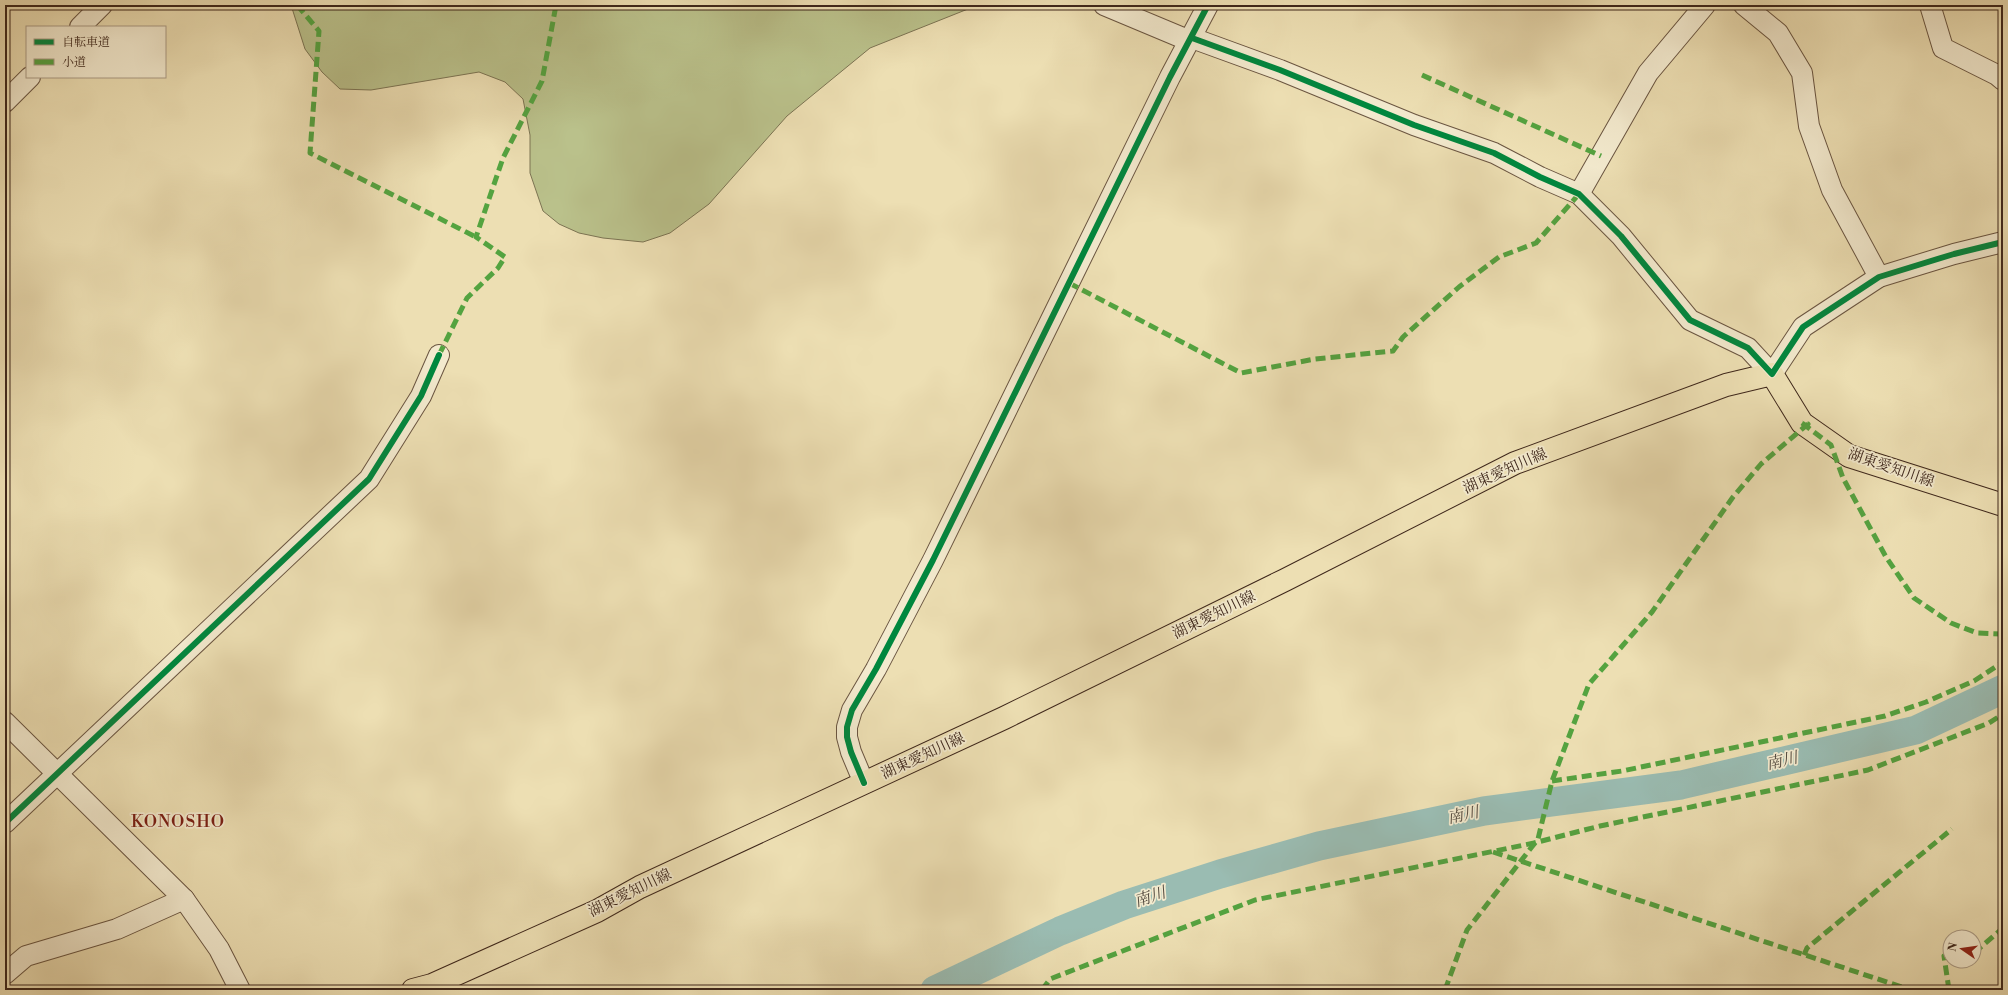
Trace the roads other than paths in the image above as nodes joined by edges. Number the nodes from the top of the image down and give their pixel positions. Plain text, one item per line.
1 (102, 5) edge
2 (1104, 5) edge
3 (1208, 5) edge
4 (1705, 5) edge
5 (1744, 5) edge
6 (1930, 5) edge
7 (81, 26) edge
8 (1191, 40) junction
9 (29, 78) edge
10 (2003, 80) edge
11 (5, 102) edge
12 (1579, 194) junction
13 (2003, 242) edge
14 (1879, 277) junction
15 (439, 355) dead end
16 (1772, 374) junction
17 (2003, 505) edge
18 (5, 722) edge
19 (58, 775) junction
20 (864, 783) junction
21 (5, 823) edge
22 (184, 899) junction
23 (5, 974) edge
24 (240, 990) edge
25 (413, 990) edge

1 - 7 street
2 - 8 street
3 - 8 street
4 - 12 street
5 - 14 street
6 - 10 street
8 - 12 street
8 - 20 street
9 - 11 street
12 - 16 street
13 - 14 street
14 - 16 street
15 - 19 street
16 - 17 main road, 湖東愛知川線
16 - 20 main road, 湖東愛知川線
18 - 19 street
19 - 21 street
19 - 22 street
20 - 25 main road, 湖東愛知川線
22 - 23 street
22 - 24 street

